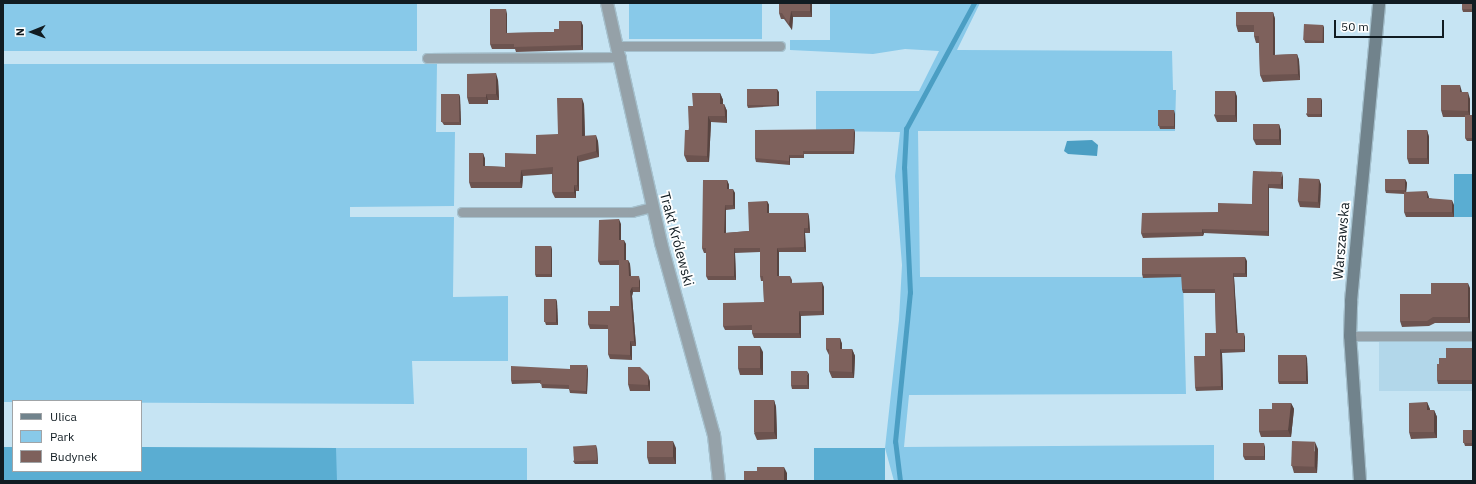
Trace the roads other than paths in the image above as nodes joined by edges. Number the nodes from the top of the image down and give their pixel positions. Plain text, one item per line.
1 (608, 3) edge
2 (1379, 3) edge
3 (780, 46) dead end
4 (619, 52) junction
5 (427, 58) dead end
6 (652, 207) junction
7 (462, 212) dead end
8 (1350, 336) junction
9 (1473, 336) edge
10 (720, 481) edge
11 (1360, 481) edge

1 - 4 street, Trakt Królewski
2 - 8 main road, Warszawska
3 - 4 lane
4 - 5 lane
4 - 6 street, Trakt Królewski
6 - 7 lane
6 - 10 street, Trakt Królewski
8 - 9 lane
8 - 11 main road, Warszawska

